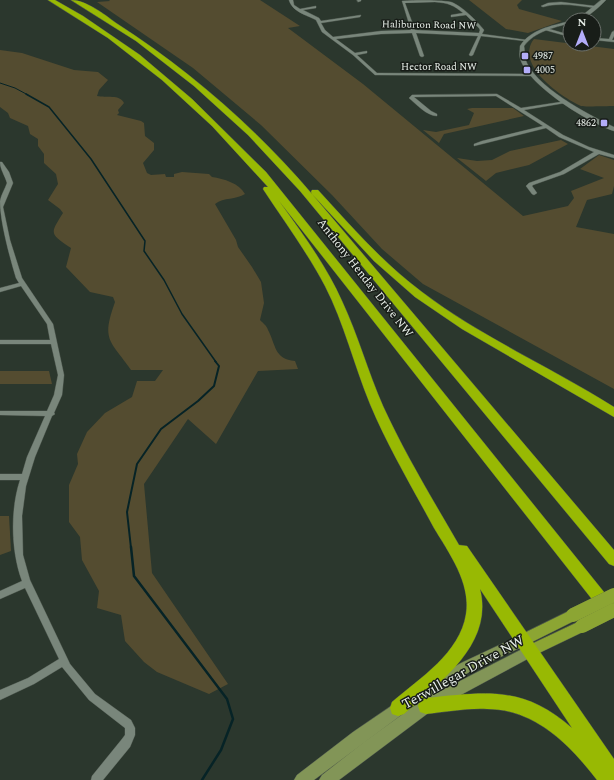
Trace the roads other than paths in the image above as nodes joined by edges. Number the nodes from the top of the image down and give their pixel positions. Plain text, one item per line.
1 (51, 0) edge
2 (74, 0) edge
3 (291, 0) edge
4 (604, 0) edge
5 (543, 6) dead end
6 (315, 7) dead end
7 (594, 8) junction
8 (300, 10) junction
9 (589, 12) edge
10 (466, 14) junction
11 (360, 16) dead end
12 (452, 16) dead end
13 (320, 22) junction
14 (562, 24) edge
15 (546, 29) junction
16 (413, 32) junction
17 (614, 32) edge
18 (480, 34) junction
19 (562, 34) edge
20 (332, 38) junction
21 (526, 40) junction
22 (602, 40) edge
23 (612, 41) edge
24 (366, 52) dead end
25 (354, 54) junction
26 (471, 55) dead end
27 (422, 56) dead end
28 (532, 75) junction
29 (564, 101) junction
30 (519, 110) junction
31 (435, 115) dead end
32 (245, 127) junction
33 (545, 127) junction
34 (614, 129) edge
35 (476, 145) dead end
36 (598, 152) junction
37 (244, 153) junction
38 (614, 157) edge
39 (0, 163) edge
40 (3, 193) edge
41 (534, 193) dead end
42 (0, 207) edge
43 (0, 246) edge
44 (9, 246) junction
45 (22, 284) junction
46 (0, 290) edge
47 (0, 342) edge
48 (53, 342) junction
49 (0, 413) edge
50 (614, 413) edge
51 (51, 414) junction
52 (0, 477) edge
53 (25, 477) junction
54 (420, 488) junction
55 (614, 560) edge
56 (28, 583) junction
57 (0, 595) edge
58 (614, 595) edge
59 (614, 610) edge
60 (614, 616) edge
61 (526, 645) junction
62 (64, 661) junction
63 (0, 695) edge
64 (426, 706) junction
65 (398, 708) junction
66 (614, 775) edge
67 (96, 780) edge
68 (302, 780) edge
69 (327, 780) edge
70 (608, 780) edge

1 - 37 highway, Anthony Henday Drive NW
2 - 32 highway, Anthony Henday Drive NW
3 - 8 street, Hector Road NW
4 - 7 street
5 - 7 street
6 - 8 street
7 - 9 street
8 - 13 street, Hector Road NW
10 - 12 street
10 - 16 street
10 - 18 street
11 - 13 street
13 - 20 street, Hector Road NW
14 - 15 street
15 - 19 street
15 - 21 street
16 - 18 street, Haliburton Road NW
16 - 20 street, Haliburton Road NW
16 - 27 street
17 - 23 street
18 - 21 street, Haliburton Road NW
18 - 26 street
20 - 25 street, Hector Road NW
21 - 28 street
22 - 23 street
24 - 25 street
25 - 28 street, Hector Road NW
28 - 29 street
29 - 30 street
29 - 34 street
30 - 31 street
30 - 33 street
32 - 50 highway
32 - 55 highway, Anthony Henday Drive NW
33 - 35 street
33 - 36 street
36 - 38 street
36 - 41 street
37 - 54 highway
37 - 60 highway, Anthony Henday Drive NW
39 - 40 street
40 - 42 street
42 - 44 street
43 - 44 street
44 - 45 street
45 - 46 street
45 - 48 street
47 - 48 street
48 - 51 street
49 - 51 street
51 - 53 street
52 - 53 street
53 - 56 street
54 - 61 highway
54 - 65 highway
56 - 57 street
56 - 62 street
58 - 61 main road, Terwillegar Drive NW, bridge
59 - 61 main road, Terwillegar Drive NW, bridge
61 - 64 main road, Terwillegar Drive NW
61 - 65 main road, Terwillegar Drive NW
61 - 66 highway
62 - 63 street
62 - 67 street
64 - 69 main road, Terwillegar Drive NW
64 - 70 highway
65 - 68 main road, Terwillegar Drive NW

